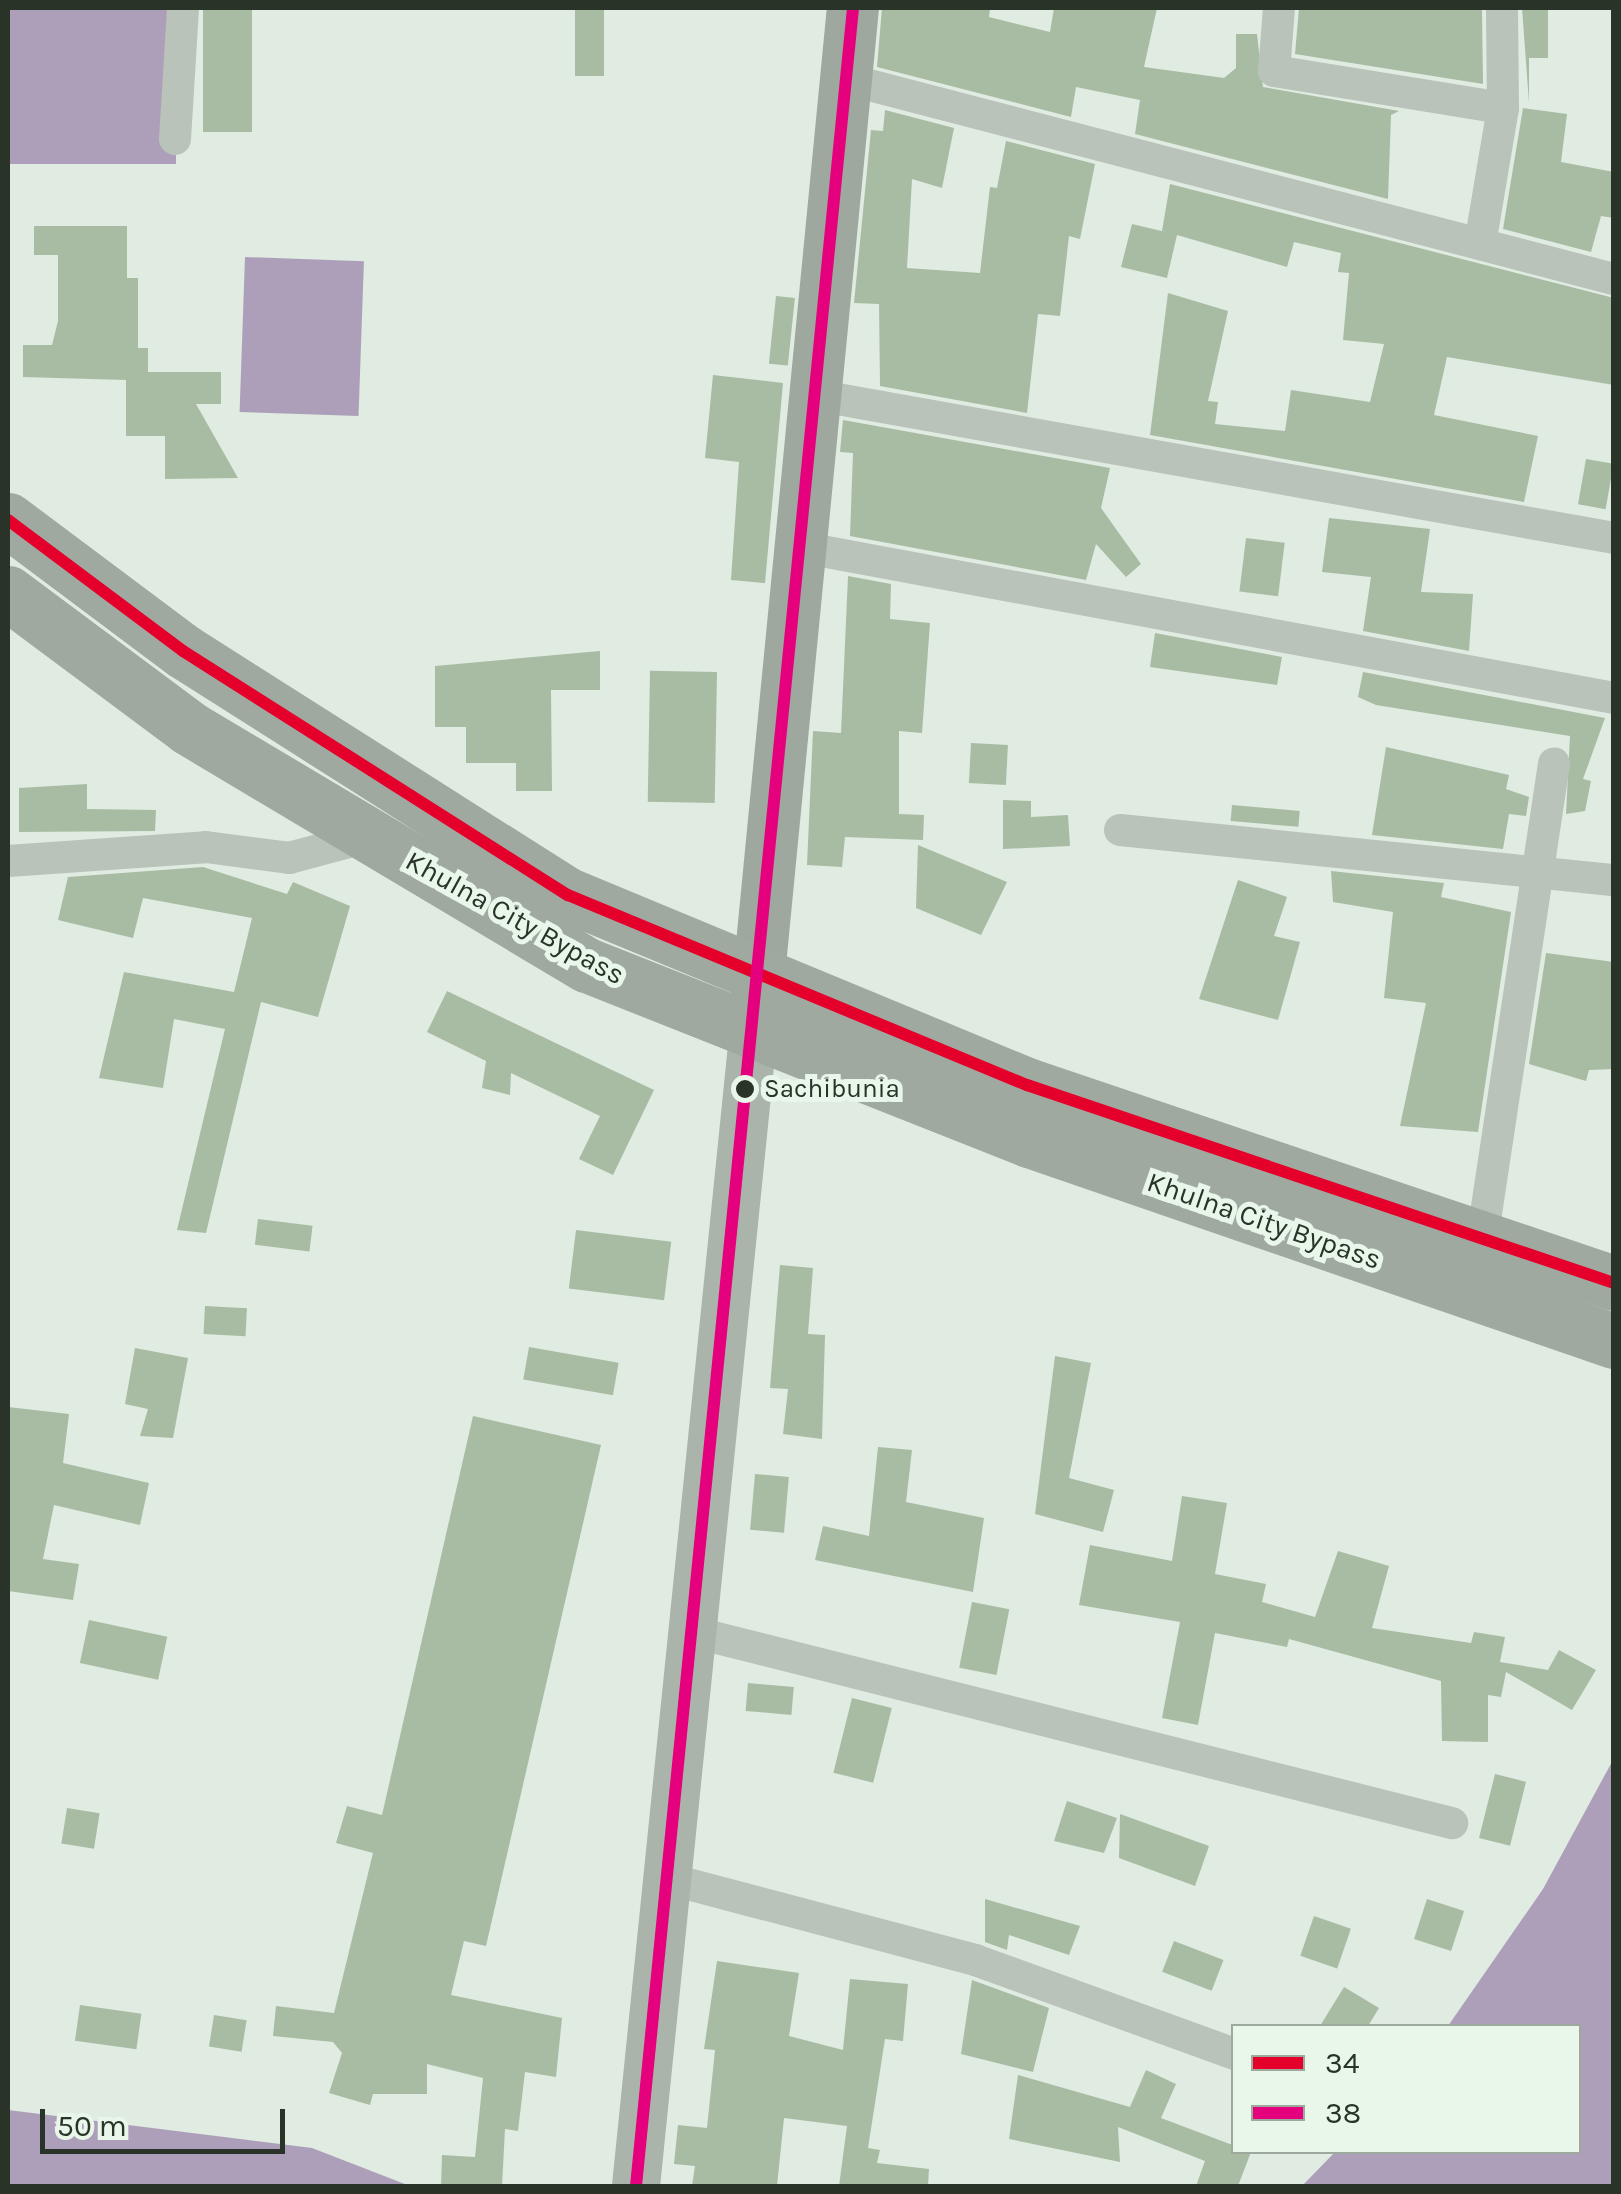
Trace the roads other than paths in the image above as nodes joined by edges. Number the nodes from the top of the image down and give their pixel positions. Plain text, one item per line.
1 (183, 8) edge
2 (853, 8) edge
3 (1279, 8) edge
4 (1502, 8) edge
5 (846, 79) junction
6 (1504, 108) junction
7 (175, 139) dead end
8 (1480, 244) junction
9 (1614, 279) edge
10 (815, 395) junction
11 (8, 520) edge
12 (1614, 538) edge
13 (800, 547) junction
14 (8, 594) edge
15 (1614, 698) edge
16 (1554, 762) dead end
17 (1120, 830) dead end
18 (371, 836) junction
19 (8, 860) edge
20 (1544, 873) junction
21 (1614, 880) edge
22 (758, 974) junction
23 (753, 1037) junction
24 (1482, 1240) junction
25 (1603, 1279) edge
26 (1596, 1335) edge
27 (694, 1632) junction
28 (1452, 1824) dead end
29 (669, 1880) junction
30 (1231, 2053) edge
31 (636, 2186) edge

1 - 7 street
2 - 5 main road
3 - 6 street
4 - 6 street
5 - 8 street
5 - 10 main road
6 - 8 street
8 - 9 street
10 - 12 street
10 - 13 main road
11 - 22 highway, Khulna City Bypass
13 - 15 street
13 - 22 main road
14 - 18 highway, Khulna City Bypass
16 - 20 street
17 - 20 street
18 - 19 street
18 - 23 highway, Khulna City Bypass
20 - 21 street
20 - 24 street
22 - 23 main road
22 - 24 highway, Khulna City Bypass
23 - 26 highway, Khulna City Bypass
23 - 27 street
24 - 25 highway, Khulna City Bypass
27 - 28 street
27 - 29 street
29 - 30 street
29 - 31 street

